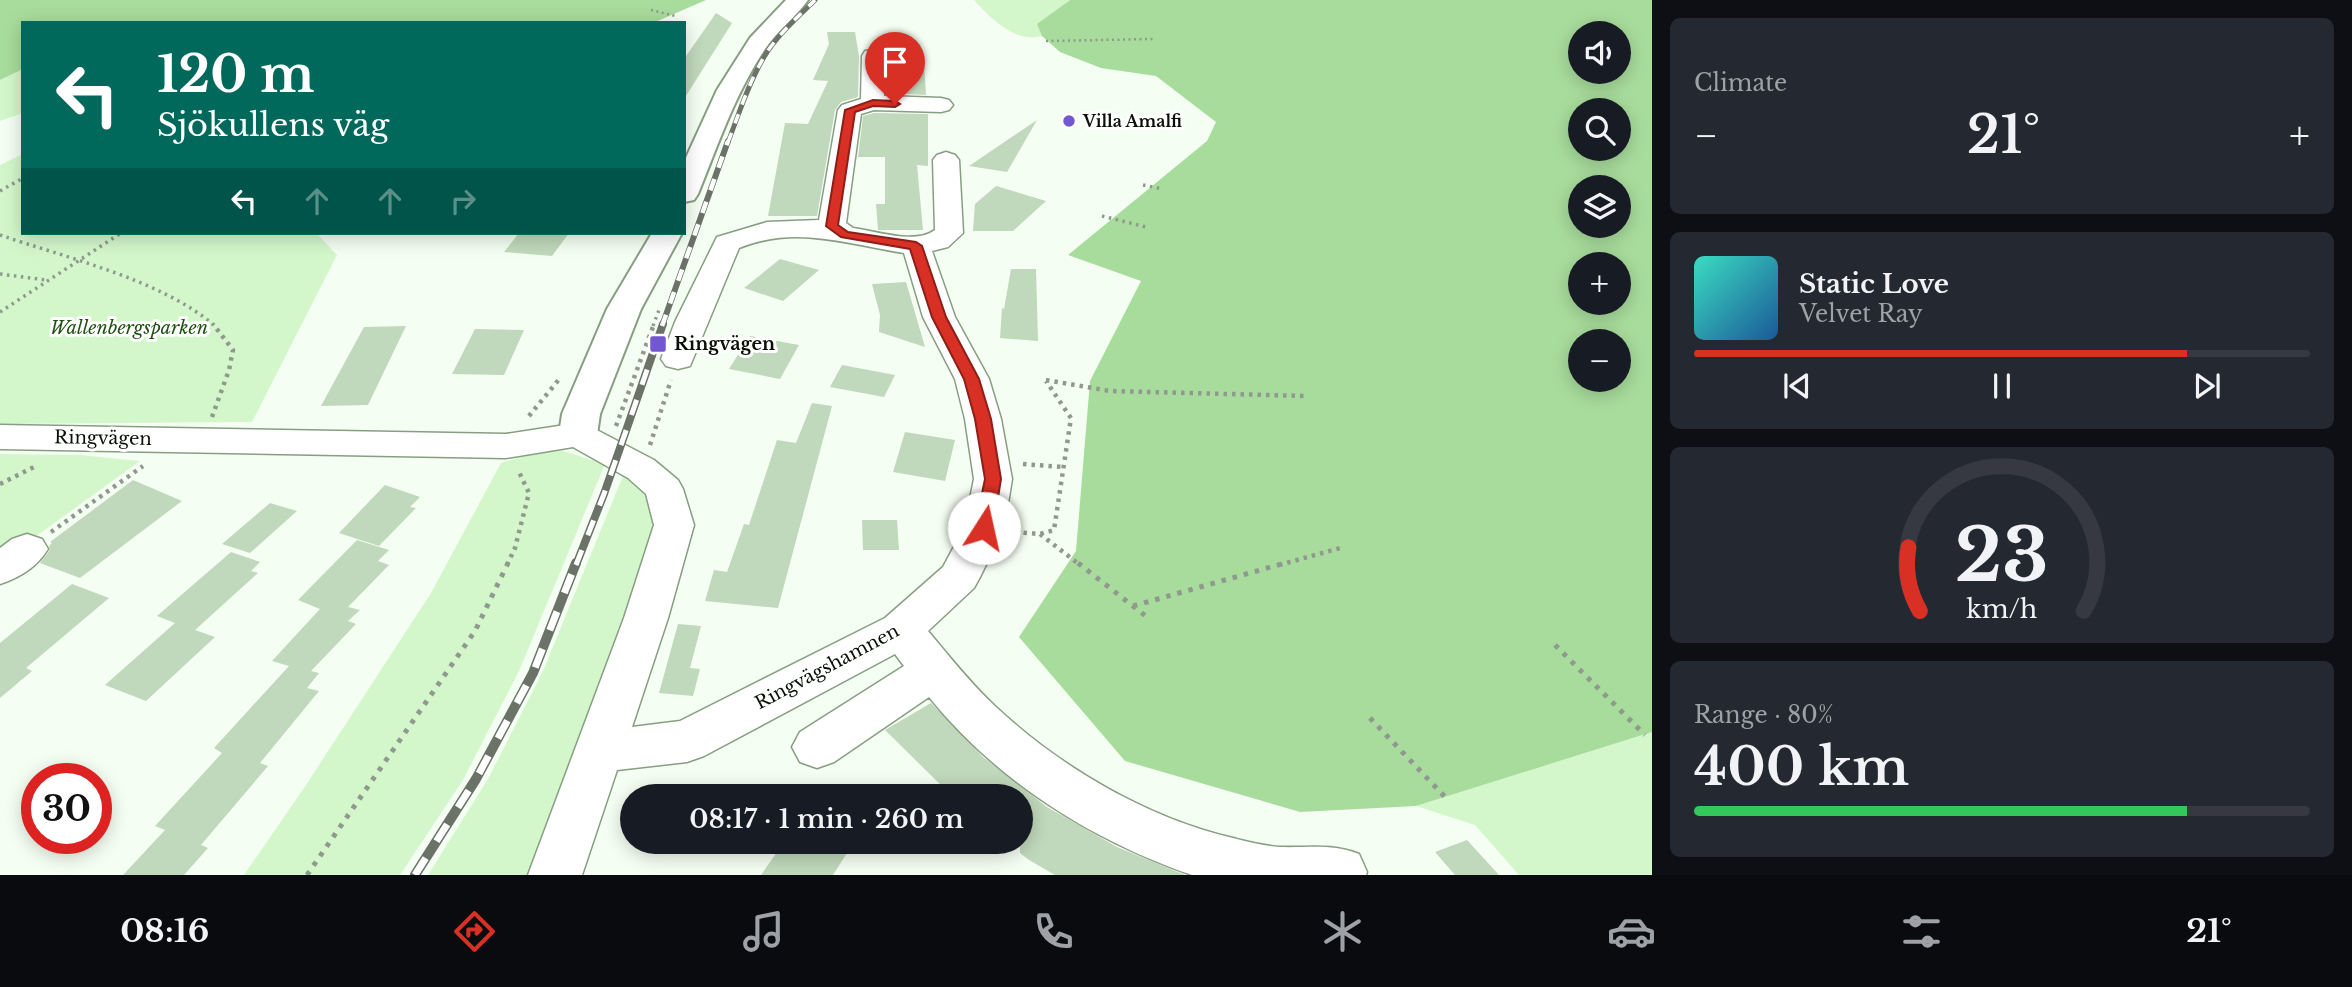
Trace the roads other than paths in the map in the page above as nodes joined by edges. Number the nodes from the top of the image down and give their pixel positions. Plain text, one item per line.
1 (798, 0) edge
2 (873, 56) dead end
3 (873, 103) junction
4 (941, 105) dead end
5 (946, 160) dead end
6 (686, 189) edge
7 (835, 229) junction
8 (666, 235) edge
9 (916, 246) junction
10 (678, 359) road end
11 (597, 430) junction
12 (0, 437) edge
13 (901, 629) junction
14 (934, 670) junction
15 (817, 747) dead end
16 (600, 751) junction
17 (1340, 872) dead end
18 (555, 875) edge

1 - 6 main road
2 - 3 street
3 - 4 street
3 - 7 street
5 - 9 street
7 - 9 street
7 - 10 street
8 - 11 main road
9 - 13 street, Ringvägshamnen
11 - 12 street, Ringvägen
11 - 16 street
13 - 14 street
13 - 16 street, Ringvägshamnen
14 - 15 street
14 - 17 street
16 - 18 street

